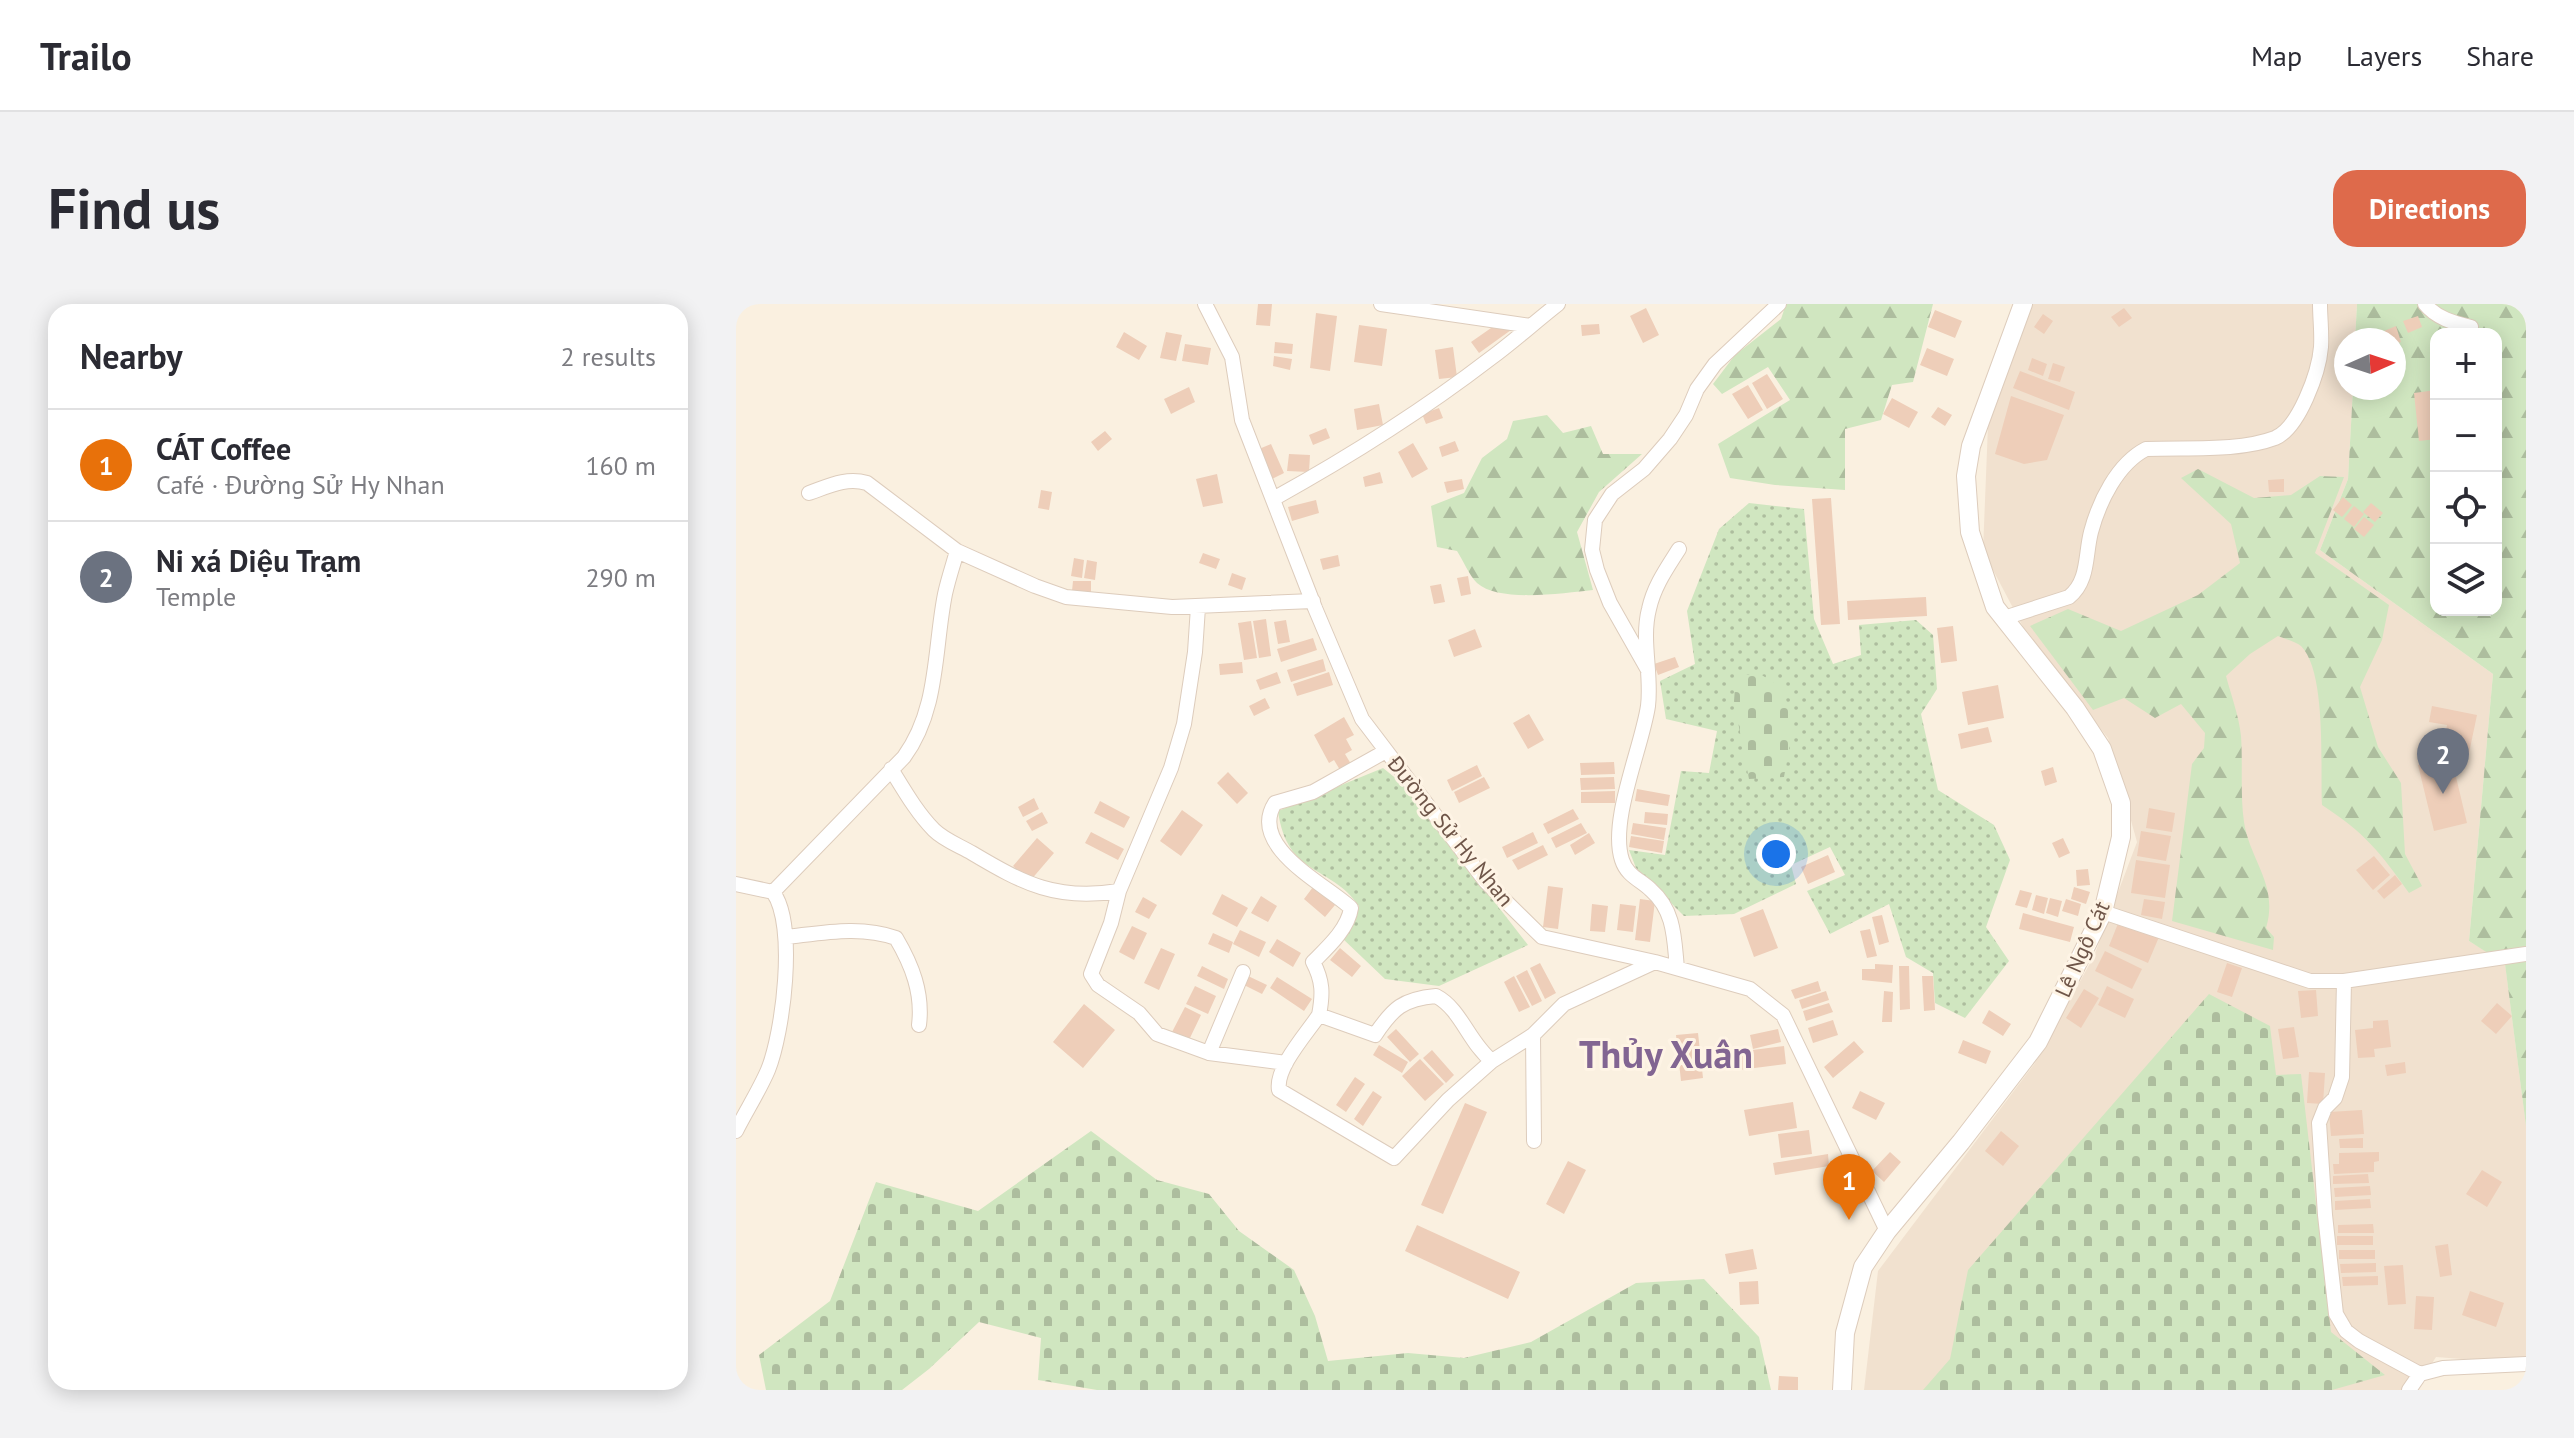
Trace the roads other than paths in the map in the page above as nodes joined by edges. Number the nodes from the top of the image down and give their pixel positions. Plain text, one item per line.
1 (1205, 304) edge
2 (1381, 304) edge
3 (1558, 304) edge
4 (1779, 304) edge
5 (2023, 304) edge
6 (2320, 304) edge
7 (2425, 304) edge
8 (1531, 326) junction
9 (2471, 327) dead end
10 (809, 493) dead end
11 (1273, 499) junction
12 (1679, 549) dead end
13 (957, 551) junction
14 (1313, 601) junction
15 (1198, 607) junction
16 (2004, 618) junction
17 (1648, 670) junction
18 (1386, 751) junction
19 (891, 769) junction
20 (736, 884) edge
21 (1119, 891) junction
22 (773, 892) junction
23 (2103, 912) junction
24 (786, 937) junction
25 (2526, 954) edge
26 (1655, 962) junction
27 (1677, 968) junction
28 (1243, 972) dead end
29 (2344, 981) junction
30 (1319, 1015) junction
31 (919, 1025) dead end
32 (1533, 1035) junction
33 (1209, 1053) junction
34 (1492, 1061) junction
35 (1286, 1063) junction
36 (736, 1131) edge
37 (1534, 1141) dead end
38 (1887, 1231) junction
39 (2526, 1364) edge
40 (2420, 1374) junction
41 (1842, 1390) edge
42 (2409, 1390) edge

1 - 11 street, Đường Sử Hy Nhan
2 - 8 street
3 - 8 street
4 - 17 street
5 - 16 street, Lê Ngô Cát
6 - 16 street
7 - 9 street
8 - 11 street
10 - 13 street
11 - 14 street, Đường Sử Hy Nhan
12 - 17 street
13 - 15 street
13 - 19 street
14 - 15 street
14 - 18 street, Đường Sử Hy Nhan
15 - 21 street
16 - 23 street, Lê Ngô Cát
17 - 27 street
18 - 26 street, Đường Sử Hy Nhan
18 - 30 street
19 - 21 street
19 - 22 street
20 - 22 street
21 - 33 street
22 - 24 street
23 - 29 street
23 - 38 street, Lê Ngô Cát
24 - 31 street
24 - 36 street
25 - 29 street
26 - 27 street, Đường Sử Hy Nhan
26 - 32 street
27 - 38 street, Đường Sử Hy Nhan
28 - 33 street
29 - 40 street
30 - 34 street
30 - 35 street
32 - 34 street
32 - 37 street
33 - 35 street
34 - 35 street
38 - 41 street, Lê Ngô Cát
39 - 40 street
40 - 42 street

